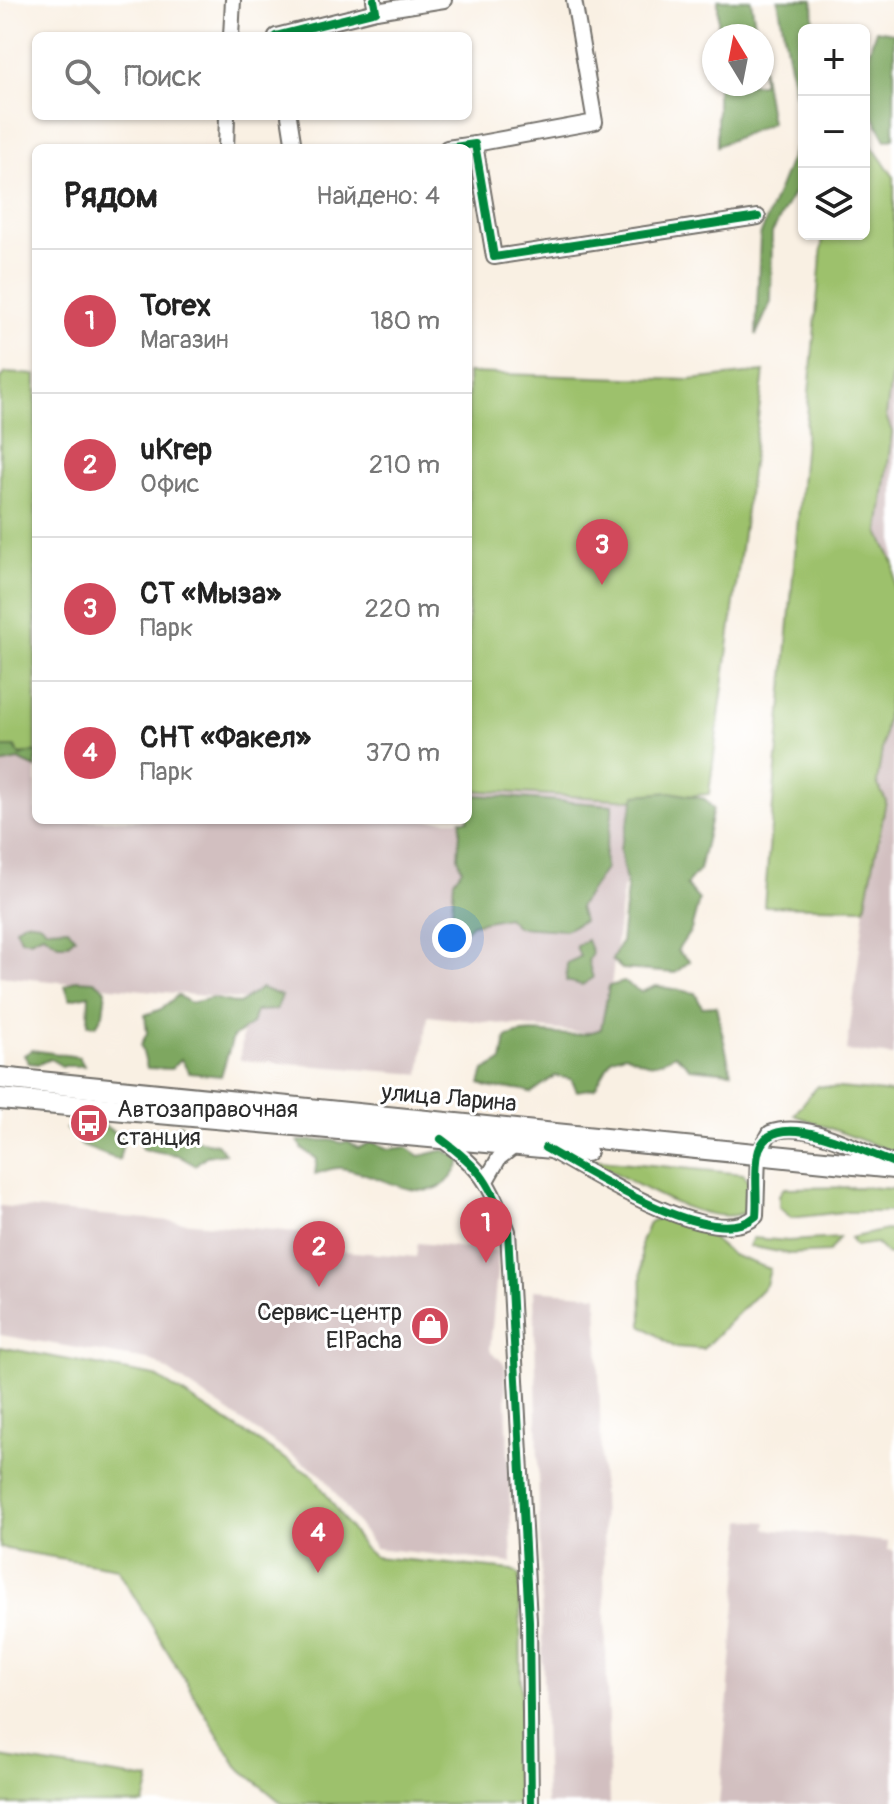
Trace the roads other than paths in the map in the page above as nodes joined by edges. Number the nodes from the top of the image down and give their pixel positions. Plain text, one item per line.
1 (233, 0) edge
2 (444, 0) edge
3 (574, 0) edge
4 (375, 6) edge
5 (231, 32) edge
6 (289, 32) edge
7 (227, 120) edge
8 (290, 120) edge
9 (226, 144) edge
10 (293, 144) edge
11 (472, 144) edge
12 (475, 144) junction
13 (758, 217) dead end
14 (0, 1078) edge
15 (0, 1099) edge
16 (441, 1139) junction
17 (516, 1145) junction
18 (545, 1148) junction
19 (758, 1160) junction
20 (894, 1166) edge
21 (487, 1179) junction
22 (894, 1179) edge
23 (531, 1804) edge

1 - 5 street
2 - 4 street
3 - 12 street
4 - 6 street
7 - 9 street
8 - 10 street
11 - 12 street
12 - 13 street
14 - 19 main road, улица Ларина
15 - 16 main road, улица Ларина
16 - 17 main road, улица Ларина
16 - 21 street
17 - 18 main road, улица Ларина
17 - 21 street
18 - 19 main road, улица Ларина
18 - 19 street
19 - 20 main road, улица Ларина
19 - 22 main road, улица Ларина
21 - 23 street

